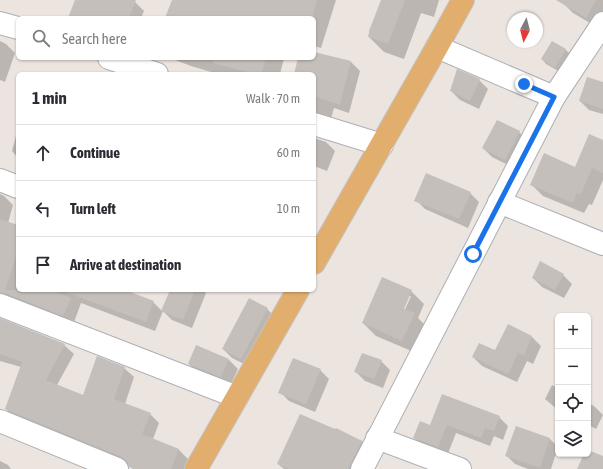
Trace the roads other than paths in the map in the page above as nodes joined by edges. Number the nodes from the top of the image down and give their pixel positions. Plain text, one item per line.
1 (462, 0) edge
2 (0, 23) edge
3 (603, 23) edge
4 (16, 27) edge
5 (437, 47) junction
6 (115, 60) edge
7 (152, 72) edge
8 (554, 97) junction
9 (316, 125) edge
10 (382, 145) junction
11 (0, 180) edge
12 (16, 186) edge
13 (499, 202) junction
14 (603, 244) edge
15 (316, 260) edge
16 (297, 292) edge
17 (0, 305) edge
18 (237, 397) junction
19 (0, 421) edge
20 (377, 438) junction
21 (117, 469) edge
22 (196, 469) edge
23 (362, 469) edge
24 (460, 469) edge

1 - 5 main road
2 - 4 street
3 - 8 street
5 - 8 street
5 - 10 main road
6 - 7 street
8 - 13 street
9 - 10 street
10 - 15 main road
11 - 12 street
13 - 14 street
13 - 20 street
16 - 18 main road
17 - 18 street
18 - 22 main road
19 - 21 street
20 - 23 street
20 - 24 street

